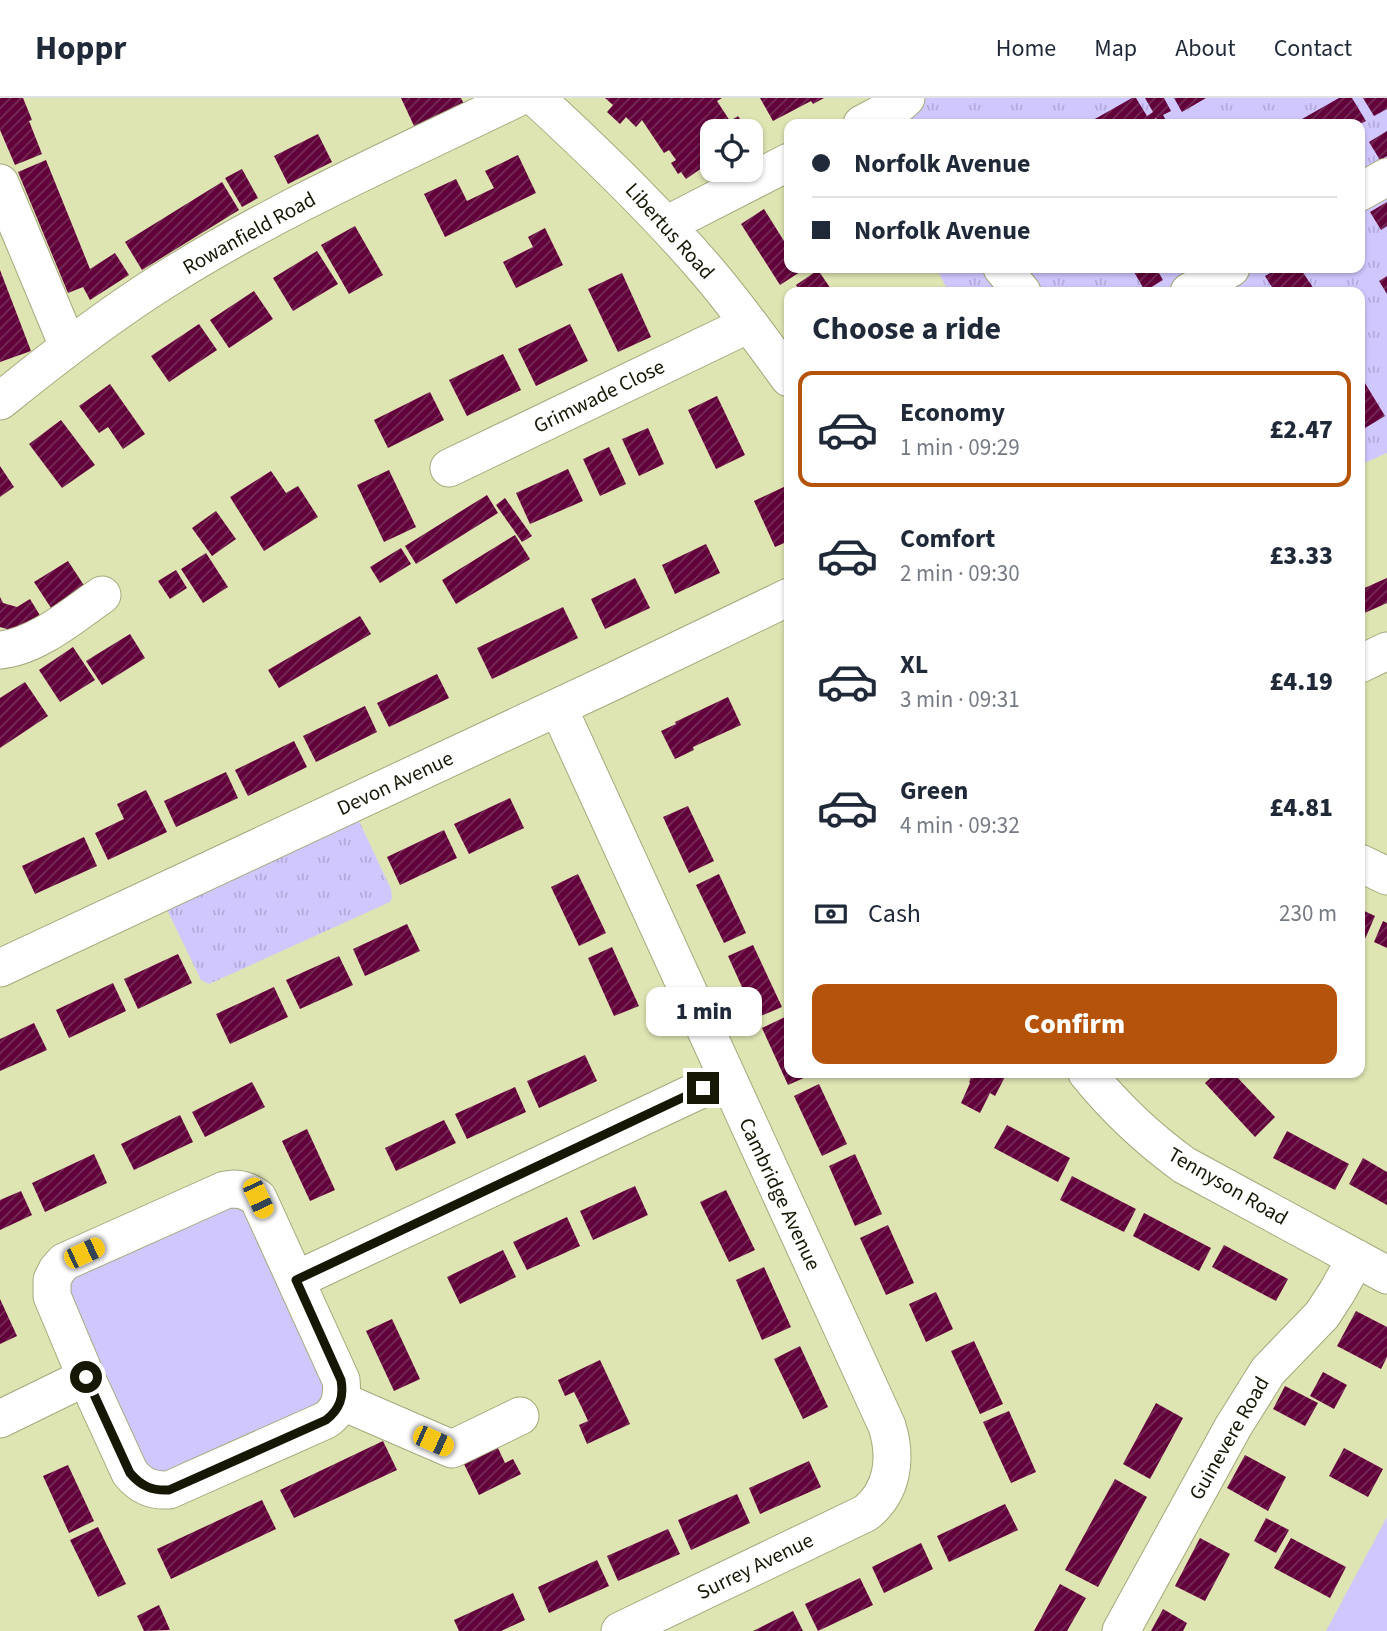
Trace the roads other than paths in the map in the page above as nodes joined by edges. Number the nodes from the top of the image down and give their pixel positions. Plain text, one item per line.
1 (517, 98) edge
2 (536, 98) edge
3 (904, 109) edge
4 (876, 119) edge
5 (784, 166) edge
6 (1387, 177) edge
7 (0, 183) edge
8 (1365, 189) edge
9 (666, 225) junction
10 (1006, 273) edge
11 (1223, 273) edge
12 (1018, 287) edge
13 (1202, 287) edge
14 (749, 324) junction
15 (68, 346) junction
16 (784, 371) edge
17 (0, 401) edge
18 (449, 468) dead end
19 (102, 595) dead end
20 (784, 599) edge
21 (0, 650) edge
22 (1387, 652) edge
23 (1365, 662) edge
24 (558, 707) junction
25 (1365, 865) edge
26 (1387, 876) edge
27 (0, 968) edge
28 (727, 1077) junction
29 (1091, 1078) edge
30 (1371, 1267) edge
31 (296, 1280) junction
32 (86, 1377) junction
33 (341, 1401) junction
34 (520, 1416) dead end
35 (0, 1419) edge
36 (883, 1493) joint
37 (620, 1631) edge
38 (1121, 1631) edge

1 - 15 street, Rowanfield Road
2 - 9 street, Libertus Road
3 - 4 street
5 - 9 street
6 - 8 street
7 - 15 street
9 - 14 street, Libertus Road
10 - 12 street
11 - 13 street
14 - 16 street, Libertus Road
14 - 18 street, Grimwade Close
15 - 17 street, Rowanfield Road
19 - 21 street
20 - 24 street, Devon Avenue
22 - 23 street
24 - 27 street, Devon Avenue
24 - 28 street, Cambridge Avenue
25 - 26 street
28 - 31 street
28 - 36 street, Cambridge Avenue
29 - 30 street, Tennyson Road
30 - 38 street, Guinevere Road
31 - 32 street
31 - 33 street
32 - 33 street
32 - 35 street
33 - 34 street
36 - 37 street, Surrey Avenue

